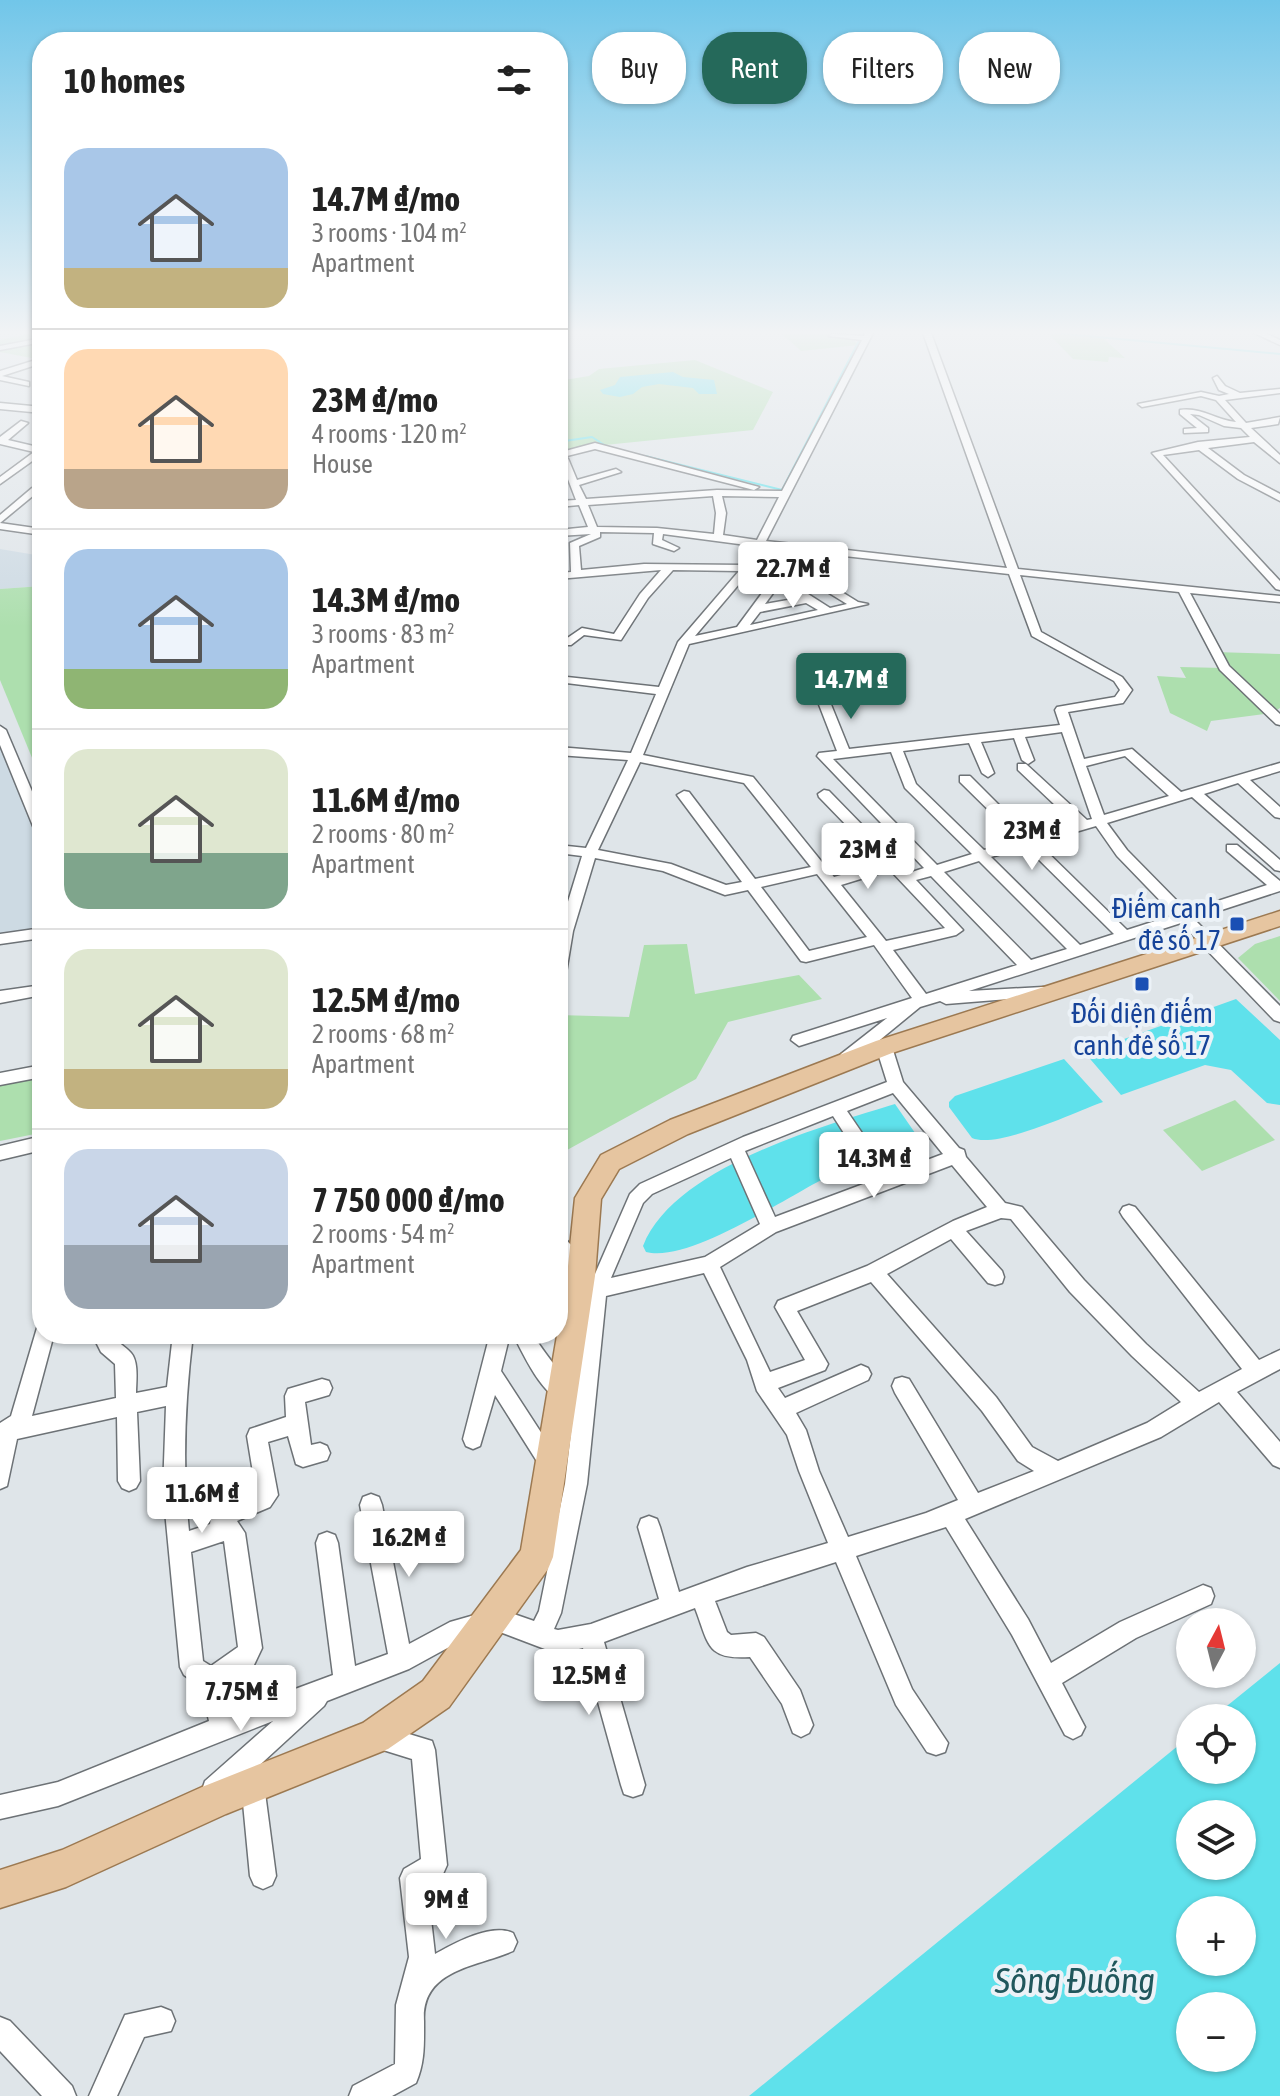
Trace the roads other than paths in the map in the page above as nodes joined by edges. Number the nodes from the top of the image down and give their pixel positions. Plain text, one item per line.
1 (814, 431) edge
2 (962, 431) edge
3 (1187, 431) edge
4 (1243, 431) edge
5 (1249, 431) edge
6 (1257, 431) edge
7 (1276, 431) edge
8 (1253, 435) junction
9 (0, 441) edge
10 (32, 444) edge
11 (1280, 444) edge
12 (1201, 445) junction
13 (27, 448) junction
14 (32, 449) edge
15 (568, 457) edge
16 (32, 458) edge
17 (1280, 460) edge
18 (568, 470) edge
19 (616, 472) dead end
20 (0, 481) edge
21 (575, 483) junction
22 (32, 493) edge
23 (717, 493) junction
24 (781, 493) junction
25 (1280, 498) edge
26 (583, 500) junction
27 (568, 502) edge
28 (0, 523) edge
29 (594, 527) junction
30 (32, 529) edge
31 (568, 531) edge
32 (659, 531) junction
33 (718, 539) junction
34 (759, 545) junction
35 (674, 548) dead end
36 (786, 561) junction
37 (670, 567) junction
38 (747, 568) junction
39 (1013, 573) junction
40 (568, 575) edge
41 (576, 575) junction
42 (777, 579) junction
43 (1280, 587) edge
44 (1182, 588) junction
45 (794, 590) junction
46 (778, 597) junction
47 (808, 599) junction
48 (1280, 599) edge
49 (756, 609) junction
50 (827, 611) junction
51 (705, 619) junction
52 (736, 631) junction
53 (568, 642) edge
54 (684, 642) junction
55 (568, 680) edge
56 (661, 691) junction
57 (824, 702) dead end
58 (1280, 721) edge
59 (1068, 728) junction
60 (0, 730) edge
61 (1018, 733) junction
62 (974, 740) junction
63 (896, 749) junction
64 (568, 752) edge
65 (845, 754) junction
66 (636, 757) junction
67 (1079, 764) junction
68 (1279, 768) edge
69 (988, 773) dead end
70 (965, 779) dead end
71 (1241, 779) junction
72 (824, 794) dead end
73 (1196, 794) junction
74 (684, 795) dead end
75 (1179, 798) junction
76 (32, 807) edge
77 (1280, 814) edge
78 (1092, 823) junction
79 (1027, 841) junction
80 (1232, 848) dead end
81 (568, 850) edge
82 (590, 853) junction
83 (982, 854) junction
84 (893, 864) junction
85 (1280, 867) edge
86 (820, 869) junction
87 (935, 869) junction
88 (907, 878) junction
89 (831, 883) junction
90 (753, 886) junction
91 (1279, 887) edge
92 (1186, 916) junction
93 (1280, 918) edge
94 (568, 924) edge
95 (32, 934) edge
96 (1126, 937) junction
97 (0, 939) edge
98 (1210, 942) junction
99 (880, 943) junction
100 (1078, 951) junction
101 (1027, 966) junction
102 (32, 992) edge
103 (1056, 992) junction
104 (0, 997) edge
105 (921, 999) junction
106 (1280, 1016) edge
107 (799, 1040) dead end
108 (884, 1047) junction
109 (840, 1065) junction
110 (32, 1073) edge
111 (0, 1079) edge
112 (896, 1085) junction
113 (837, 1109) junction
114 (32, 1145) edge
115 (735, 1148) junction
116 (0, 1153) edge
117 (958, 1155) junction
118 (886, 1183) junction
119 (1000, 1210) junction
120 (1129, 1212) dead end
121 (770, 1227) junction
122 (953, 1229) junction
123 (568, 1256) edge
124 (709, 1264) junction
125 (874, 1272) junction
126 (995, 1277) dead end
127 (589, 1283) junction
128 (41, 1344) edge
129 (107, 1344) edge
130 (182, 1344) edge
131 (498, 1344) edge
132 (528, 1344) edge
133 (1280, 1359) edge
134 (491, 1372) junction
135 (1256, 1372) junction
136 (861, 1374) dead end
137 (764, 1384) junction
138 (902, 1386) dead end
139 (322, 1388) dead end
140 (1222, 1390) junction
141 (562, 1392) junction
142 (176, 1394) junction
143 (1197, 1403) junction
144 (125, 1407) junction
145 (780, 1410) junction
146 (296, 1424) junction
147 (4, 1432) edge
148 (473, 1439) dead end
149 (320, 1453) dead end
150 (1280, 1458) edge
151 (550, 1465) junction
152 (1057, 1472) junction
153 (0, 1479) edge
154 (129, 1481) dead end
155 (371, 1505) dead end
156 (973, 1505) junction
157 (950, 1514) junction
158 (649, 1527) dead end
159 (222, 1531) junction
160 (327, 1543) dead end
161 (180, 1545) junction
162 (841, 1551) junction
163 (701, 1595) junction
164 (1203, 1596) dead end
165 (672, 1606) junction
166 (492, 1620) junction
167 (539, 1635) junction
168 (591, 1635) junction
169 (401, 1661) junction
170 (1046, 1679) junction
171 (211, 1680) junction
172 (334, 1687) junction
173 (801, 1725) dead end
174 (1073, 1727) dead end
175 (222, 1728) junction
176 (375, 1736) junction
177 (936, 1743) dead end
178 (252, 1785) junction
179 (633, 1785) dead end
180 (0, 1807) edge
181 (191, 1811) junction
182 (263, 1876) dead end
183 (0, 1889) edge
184 (504, 1942) dead end
185 (414, 1994) junction
186 (161, 2021) dead end
187 (0, 2031) edge
188 (62, 2096) edge
189 (103, 2096) edge
190 (363, 2096) edge

1 - 24 street
2 - 39 street
3 - 12 street
4 - 8 street
5 - 8 street
6 - 8 street
7 - 8 street
8 - 11 street
8 - 12 street
8 - 17 street
9 - 13 street
10 - 13 street
12 - 25 street
12 - 43 street
13 - 14 street
15 - 24 street
16 - 20 street
18 - 21 street
19 - 21 street
21 - 26 street
22 - 28 street
23 - 24 street
23 - 26 street
23 - 33 street
24 - 34 street
26 - 27 street
26 - 29 street
28 - 30 street
29 - 31 street
29 - 32 street
29 - 41 street
32 - 33 street
32 - 35 street
33 - 34 street
34 - 36 street
34 - 38 street
34 - 39 street
36 - 42 street
36 - 50 street
37 - 38 street
37 - 41 street
37 - 53 street
38 - 51 street
39 - 44 street
39 - 59 street
40 - 41 street
42 - 45 street
42 - 46 street
44 - 48 street
44 - 58 street
45 - 46 street
45 - 47 street
46 - 47 street
46 - 49 street
46 - 49 street
47 - 50 street
49 - 52 street
50 - 52 street
51 - 52 street
51 - 54 street
52 - 54 street
54 - 56 street
55 - 56 street
56 - 66 street
57 - 65 street
59 - 61 street
59 - 67 street
60 - 76 street
61 - 62 street
61 - 78 street
62 - 63 street
62 - 69 street
63 - 65 street
63 - 83 street
64 - 66 street
65 - 87 street
66 - 82 street
66 - 86 street
67 - 75 street
67 - 78 street
68 - 71 street
70 - 79 street
71 - 73 street
71 - 77 street
72 - 84 street
73 - 75 street
73 - 85 street
74 - 90 street
75 - 78 street
78 - 79 street
78 - 92 street
79 - 83 street
79 - 96 street
80 - 91 street
81 - 82 street
82 - 90 street
82 - 94 street
83 - 87 street
83 - 100 street
84 - 88 street
84 - 89 street
86 - 89 street
86 - 90 street
87 - 88 street
87 - 101 street
88 - 99 street
89 - 99 street
90 - 99 street
91 - 92 street
92 - 96 street
92 - 98 street
93 - 98 main road
95 - 97 street
96 - 100 street
98 - 103 main road
98 - 106 street
99 - 105 street
100 - 101 street
101 - 105 street
102 - 104 street
103 - 105 street
103 - 108 main road
105 - 107 street
105 - 109 street
108 - 109 main road
108 - 112 street
109 - 127 main road
110 - 111 street
112 - 113 street
112 - 117 street
113 - 115 street
113 - 118 street
114 - 116 street
115 - 121 street
115 - 127 street
117 - 118 street
117 - 119 street
118 - 121 street
119 - 122 street
119 - 143 street
120 - 135 street
121 - 124 street
122 - 125 street
122 - 126 street
123 - 127 street
124 - 127 street
124 - 137 street
125 - 137 street
125 - 152 street
127 - 141 main road
127 - 167 street
128 - 147 street
129 - 144 street
130 - 142 street
131 - 134 street
132 - 141 street
133 - 135 street
134 - 148 street
134 - 151 street
135 - 140 street
136 - 145 street
137 - 145 street
138 - 156 street
139 - 146 street
140 - 143 street
140 - 150 street
141 - 151 main road
142 - 144 street
142 - 161 street
143 - 152 street
144 - 147 street
144 - 154 street
145 - 162 street
146 - 149 street
146 - 159 street
147 - 153 street
151 - 166 main road
152 - 156 street
155 - 169 street
156 - 157 street
157 - 162 street
157 - 170 street
158 - 165 street
159 - 161 street
159 - 171 street
160 - 172 street
161 - 171 street
162 - 163 street
162 - 177 street
163 - 165 street
163 - 173 street
164 - 170 street
165 - 168 street
166 - 167 street
166 - 169 street
166 - 176 main road
167 - 168 street
168 - 179 street
169 - 172 street
170 - 174 street
171 - 175 street
172 - 175 street
172 - 181 street
175 - 180 street
176 - 178 main road
176 - 185 street
178 - 181 main road
178 - 182 street
181 - 183 main road
184 - 185 street
185 - 190 street
186 - 189 street
187 - 188 street

